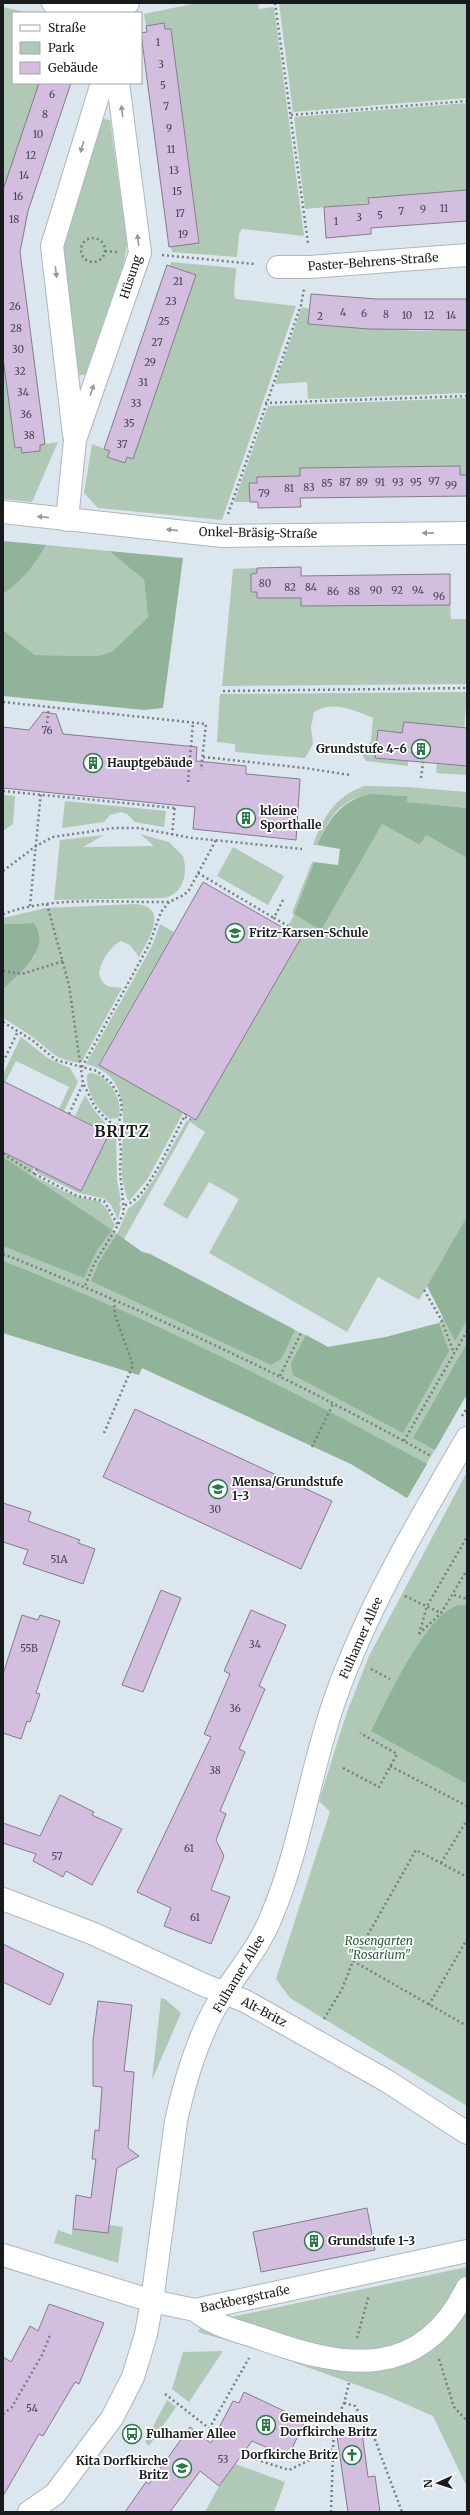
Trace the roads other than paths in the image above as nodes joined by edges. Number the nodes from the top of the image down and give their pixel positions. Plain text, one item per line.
1 (53, 3) edge
2 (120, 7) edge
3 (102, 84) edge
4 (118, 84) edge
5 (467, 255) edge
6 (278, 267) road end
7 (75, 440) junction
8 (3, 512) edge
9 (67, 520) junction
10 (467, 533) edge
11 (467, 1438) edge
12 (3, 1899) edge
13 (224, 1993) junction
14 (467, 2133) edge
15 (467, 2251) edge
16 (3, 2255) edge
17 (467, 2288) edge
18 (152, 2301) junction
19 (196, 2310) junction
20 (53, 2503) edge
21 (29, 2512) edge

1 - 2 street
3 -> 7 street, Hüsung
7 -> 4 street, Hüsung
5 - 6 street, Paster-Behrens-Straße
7 - 9 street, Hüsung
9 -> 8 street, Onkel-Bräsig-Straße
10 -> 9 street, Onkel-Bräsig-Straße
11 - 13 street, Fulhamer Allee
12 - 13 street, Alt-Britz
13 - 14 street, Alt-Britz
13 - 18 street, Fulhamer Allee
15 - 19 street, Backbergstraße
16 - 18 street, Backbergstraße
17 - 19 street
18 - 19 street, Backbergstraße
18 - 20 street, Fulhamer Allee
20 - 21 street, Fulhamer Allee

